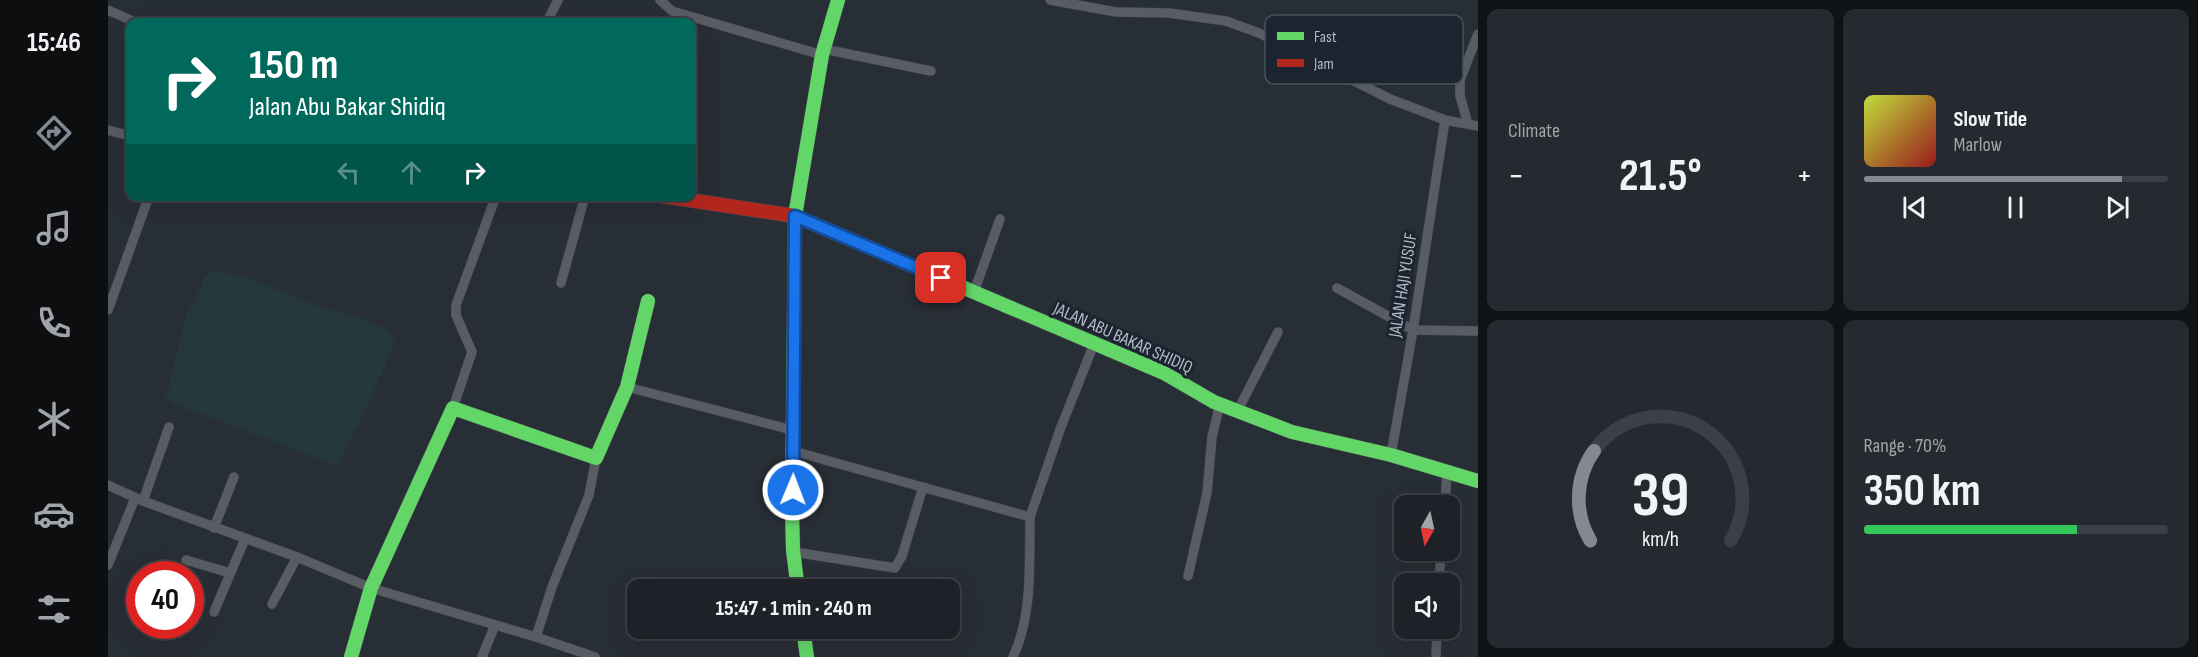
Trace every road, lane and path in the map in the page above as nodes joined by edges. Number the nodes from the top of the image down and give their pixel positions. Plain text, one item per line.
1 (558, 0) edge
2 (660, 0) edge
3 (838, 0) edge
4 (1050, 0) edge
5 (108, 10) edge
6 (126, 18) edge
7 (549, 18) edge
8 (1478, 34) edge
9 (1265, 36) edge
10 (823, 52) junction
11 (931, 71) dead end
12 (1463, 72) edge
13 (1360, 84) edge
14 (1460, 84) edge
15 (1445, 120) junction
16 (1473, 125) edge
17 (108, 130) edge
18 (126, 135) edge
19 (147, 201) edge
20 (494, 201) edge
21 (584, 201) edge
22 (696, 201) edge
23 (795, 216) junction
24 (1000, 219) dead end
25 (561, 283) dead end
26 (1336, 288) dead end
27 (974, 292) junction
28 (648, 301) dead end
29 (108, 310) edge
30 (1413, 330) junction
31 (1478, 331) edge
32 (1278, 332) dead end
33 (1094, 344) junction
34 (627, 387) junction
35 (1220, 404) junction
36 (453, 408) junction
37 (1237, 412) junction
38 (169, 427) dead end
39 (792, 430) junction
40 (793, 451) junction
41 (1391, 455) junction
42 (596, 458) junction
43 (1447, 471) junction
44 (234, 477) dead end
45 (1478, 481) edge
46 (108, 485) edge
47 (922, 487) junction
48 (1446, 495) edge
49 (139, 499) junction
50 (1030, 516) junction
51 (214, 528) junction
52 (245, 539) junction
53 (794, 552) junction
54 (297, 557) junction
55 (186, 560) dead end
56 (109, 561) edge
57 (230, 573) junction
58 (1188, 576) dead end
59 (797, 579) edge
60 (372, 588) junction
61 (272, 604) dead end
62 (214, 612) dead end
63 (495, 625) junction
64 (536, 637) junction
65 (805, 639) edge
66 (1437, 639) edge
67 (351, 657) edge
68 (482, 657) edge
69 (595, 657) edge
70 (807, 657) edge
71 (1013, 657) edge
72 (1436, 657) edge

1 - 7 street
2 - 10 street
3 - 10 street
4 - 9 street
5 - 6 street
8 - 12 street
10 - 11 street
10 - 23 street
13 - 15 street
14 - 16 street
15 - 16 street
15 - 30 street, JALAN HAJI YUSUF
17 - 18 street
19 - 29 street
20 - 36 street
21 - 25 street
22 - 23 street, JALAN ABU BAKAR SHIDIQ
23 - 27 street, JALAN ABU BAKAR SHIDIQ
23 - 39 street
24 - 27 street
26 - 30 street
27 - 33 street, JALAN ABU BAKAR SHIDIQ
28 - 34 street
30 - 31 street
30 - 41 street, JALAN HAJI YUSUF
32 - 37 street
33 - 35 street, JALAN ABU BAKAR SHIDIQ
33 - 50 street
34 - 39 street
34 - 42 street
35 - 37 street, JALAN ABU BAKAR SHIDIQ
35 - 58 street
36 - 42 street
36 - 60 street
37 - 41 street, JALAN ABU BAKAR SHIDIQ
38 - 49 street
39 - 40 street
40 - 47 street
40 - 53 street
41 - 43 street, JALAN ABU BAKAR SHIDIQ
42 - 64 street
43 - 45 street, JALAN ABU BAKAR SHIDIQ
43 - 48 street
44 - 51 street
46 - 49 street
47 - 50 street
47 - 53 street
49 - 51 street
49 - 56 street
50 - 71 street
51 - 52 street
52 - 54 street
52 - 57 street
53 - 59 street
54 - 60 street
54 - 61 street
55 - 57 street
57 - 62 street
60 - 63 street
60 - 67 street
63 - 64 street
63 - 68 street
64 - 69 street
65 - 70 street
66 - 72 street

